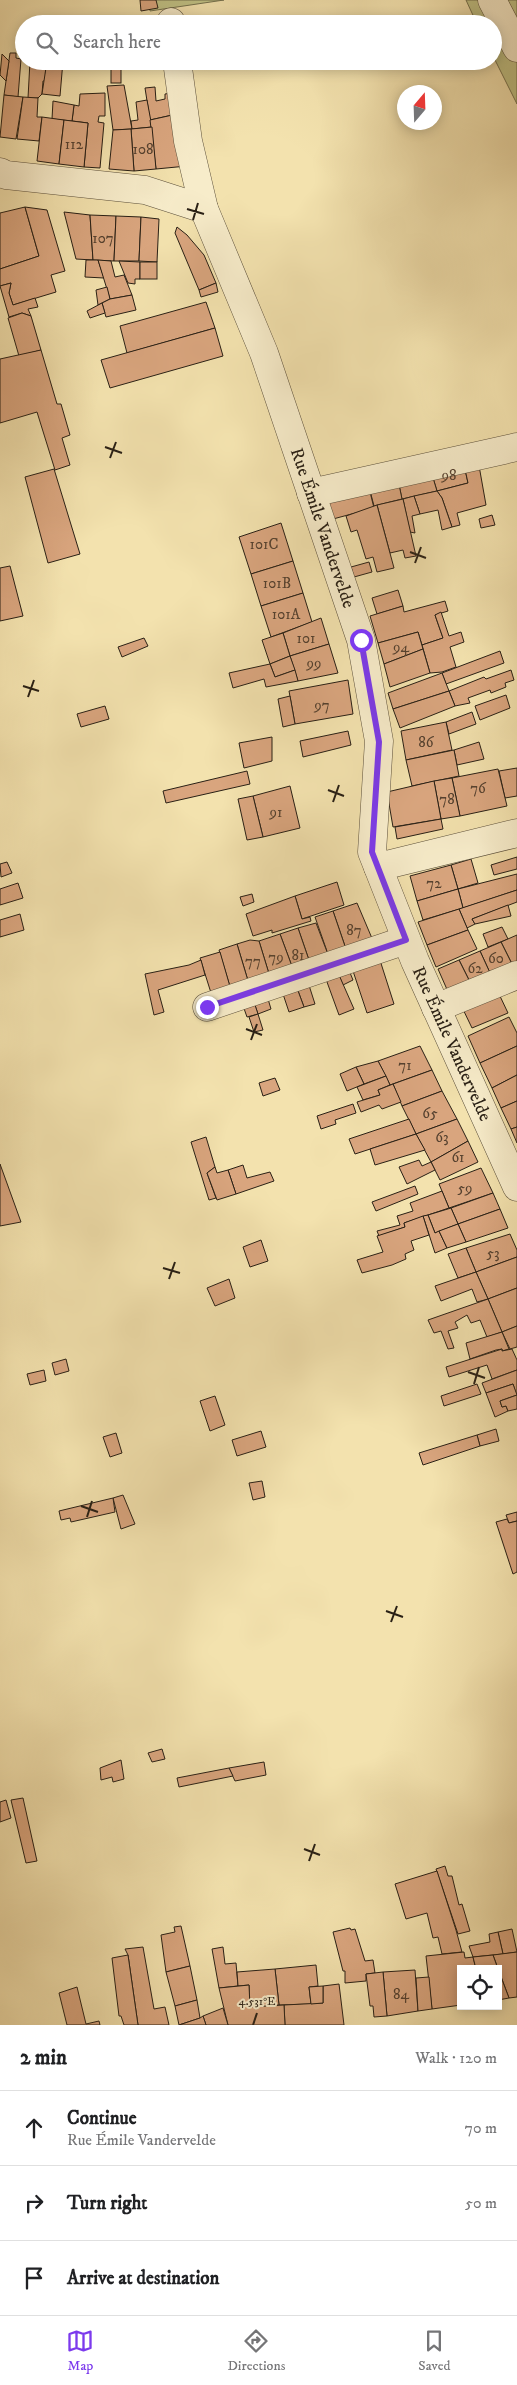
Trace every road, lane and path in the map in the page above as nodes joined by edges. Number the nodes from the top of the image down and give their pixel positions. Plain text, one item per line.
1 (492, 0) edge
2 (500, 15) edge
3 (502, 19) edge
4 (517, 48) edge
5 (178, 70) edge
6 (2, 176) edge
7 (204, 209) junction
8 (517, 447) edge
9 (311, 493) junction
10 (517, 833) edge
11 (378, 867) junction
12 (406, 940) junction
13 (517, 975) edge
14 (207, 1007) dead end
15 (436, 1008) junction
16 (517, 1187) edge

1 - 2 street
3 - 4 street
5 - 7 street, Rue Émile Vandervelde
6 - 7 street
7 - 9 street, Rue Émile Vandervelde
8 - 9 street
9 - 11 street, Rue Émile Vandervelde
10 - 11 street
11 - 12 street, Rue Émile Vandervelde
12 - 14 street
12 - 15 street, Rue Émile Vandervelde
13 - 15 street
15 - 16 street, Rue Émile Vandervelde

